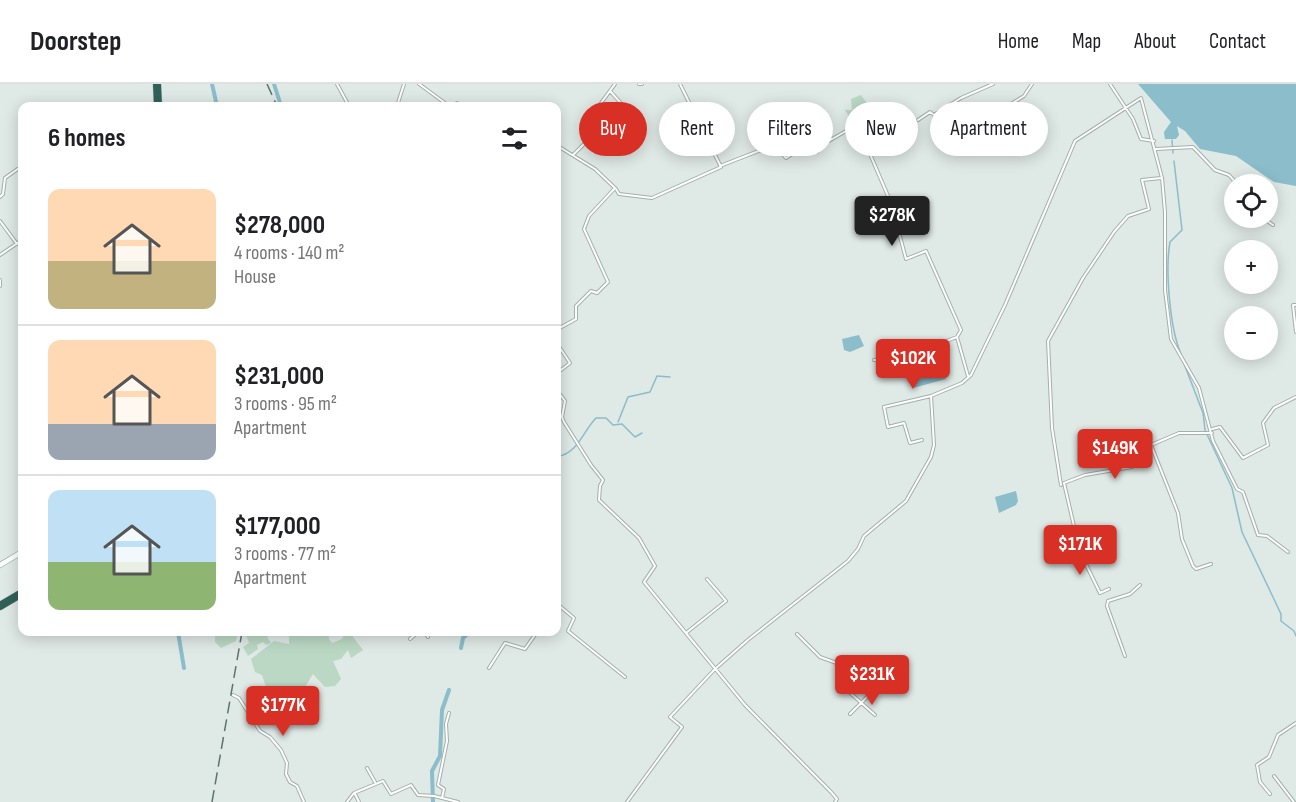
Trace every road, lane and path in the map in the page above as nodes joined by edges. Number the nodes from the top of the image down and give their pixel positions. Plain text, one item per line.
1 (157, 84) edge
2 (336, 84) edge
3 (404, 84) edge
4 (419, 84) edge
5 (615, 84) edge
6 (680, 84) edge
7 (993, 84) edge
8 (1032, 84) edge
9 (1110, 84) edge
10 (610, 91) junction
11 (158, 102) edge
12 (347, 102) edge
13 (398, 102) edge
14 (444, 102) edge
15 (620, 102) edge
16 (1014, 102) edge
17 (1125, 107) junction
18 (918, 120) dead end
19 (833, 138) edge
20 (1154, 141) junction
21 (561, 148) edge
22 (1156, 149) junction
23 (573, 155) junction
24 (747, 156) edge
25 (720, 166) junction
26 (18, 169) edge
27 (1229, 174) edge
28 (1162, 178) junction
29 (615, 188) junction
30 (0, 197) edge
31 (0, 221) edge
32 (17, 244) joint
33 (0, 255) edge
34 (0, 280) edge
35 (0, 286) edge
36 (1296, 305) edge
37 (561, 329) edge
38 (1296, 332) edge
39 (957, 337) junction
40 (561, 349) edge
41 (874, 360) dead end
42 (561, 370) edge
43 (969, 377) junction
44 (561, 396) edge
45 (931, 396) junction
46 (1296, 397) edge
47 (1212, 431) junction
48 (922, 440) dead end
49 (1153, 450) junction
50 (1061, 485) dead end
51 (1288, 552) dead end
52 (18, 554) edge
53 (1211, 564) dead end
54 (0, 565) edge
55 (706, 579) dead end
56 (1140, 585) dead end
57 (1109, 589) dead end
58 (18, 595) edge
59 (0, 606) edge
60 (561, 607) edge
61 (686, 633) junction
62 (797, 634) dead end
63 (413, 636) edge
64 (534, 636) edge
65 (410, 639) dead end
66 (1125, 656) dead end
67 (489, 668) dead end
68 (714, 669) junction
69 (625, 677) dead end
70 (884, 685) dead end
71 (874, 690) junction
72 (848, 691) dead end
73 (233, 695) dead end
74 (861, 703) junction
75 (449, 713) dead end
76 (850, 714) dead end
77 (875, 715) dead end
78 (1296, 723) edge
79 (367, 768) dead end
80 (1274, 776) dead end
81 (375, 782) junction
82 (354, 793) junction
83 (1270, 794) dead end
84 (442, 798) junction
85 (304, 802) edge
86 (347, 802) edge
87 (359, 802) edge
88 (458, 802) edge
89 (627, 802) edge
90 (835, 802) edge
91 (1294, 802) edge

1 - 11 highway
2 - 12 street
3 - 13 street
4 - 14 street
5 - 10 street
6 - 25 street
7 - 18 street
8 - 16 street
9 - 17 street
10 - 15 street
10 - 23 street
17 - 20 street
17 - 20 street
17 - 43 street
19 - 39 street
20 - 22 street
21 - 23 street
22 - 27 street
22 - 28 street
23 - 29 street
24 - 25 street
25 - 29 street
26 - 30 street
28 - 47 street
28 - 50 street
29 - 37 street
31 - 32 street
32 - 33 street
34 - 35 street
36 - 38 street
39 - 41 street
39 - 43 street
40 - 42 street
43 - 45 street
44 - 61 street
45 - 48 street
45 - 68 street
46 - 47 street
47 - 49 street
47 - 51 street
49 - 53 street
49 - 57 street
52 - 54 street
55 - 61 street
56 - 66 street
58 - 59 highway
60 - 69 street
61 - 68 street
62 - 71 street
63 - 65 street
64 - 67 street
68 - 89 street
68 - 90 street
70 - 71 street
71 - 74 street
72 - 74 street
73 - 85 street
74 - 76 street
74 - 77 street
75 - 84 street
78 - 83 street
79 - 81 street
80 - 91 street
81 - 82 street
81 - 84 street
82 - 86 street
82 - 87 street
84 - 88 street

